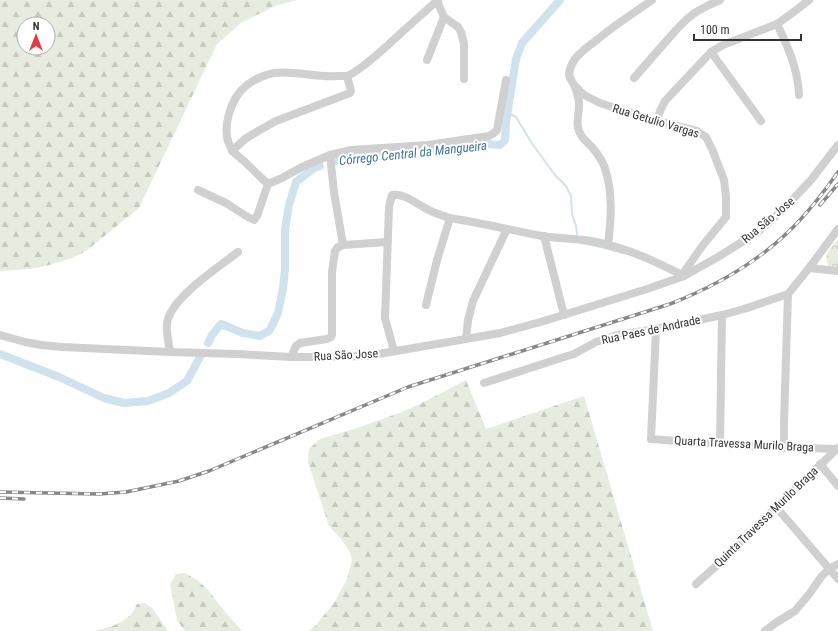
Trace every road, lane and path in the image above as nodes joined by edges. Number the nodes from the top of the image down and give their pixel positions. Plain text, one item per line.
1 (437, 0) edge
2 (652, 0) edge
3 (720, 0) edge
4 (809, 0) edge
5 (444, 17) junction
6 (777, 24) junction
7 (711, 52) junction
8 (427, 60) dead end
9 (347, 76) junction
10 (634, 78) dead end
11 (464, 79) dead end
12 (506, 80) dead end
13 (573, 84) junction
14 (799, 95) dead end
15 (657, 121) junction
16 (761, 121) dead end
17 (838, 145) edge
18 (232, 151) junction
19 (330, 155) junction
20 (268, 184) junction
21 (198, 190) dead end
22 (450, 218) junction
23 (507, 229) junction
24 (838, 229) edge
25 (544, 236) junction
26 (388, 242) junction
27 (343, 245) junction
28 (608, 245) junction
29 (238, 252) dead end
30 (809, 268) junction
31 (838, 271) edge
32 (683, 276) junction
33 (788, 294) junction
34 (426, 305) dead end
35 (564, 315) junction
36 (722, 316) junction
37 (656, 329) junction
38 (0, 335) edge
39 (466, 339) junction
40 (394, 351) junction
41 (170, 352) junction
42 (291, 357) junction
43 (484, 383) dead end
44 (720, 444) junction
45 (784, 448) junction
46 (837, 448) edge
47 (820, 464) junction
48 (838, 486) edge
49 (776, 507) junction
50 (838, 564) edge
51 (829, 569) junction
52 (838, 579) edge
53 (696, 584) dead end
54 (765, 631) edge

1 - 5 street
1 - 9 street
2 - 13 street
3 - 10 street
4 - 6 street
5 - 8 street
5 - 11 street
6 - 7 street
6 - 14 street
7 - 15 street
7 - 16 street
9 - 18 street
9 - 18 street
12 - 19 street
13 - 15 street, Rua Getulio Vargas
13 - 28 street
15 - 32 street, Rua Getulio Vargas
17 - 32 street, Rua São Jose
18 - 20 street
19 - 20 street
19 - 27 street
20 - 21 street
22 - 23 street
22 - 26 street
22 - 34 street
23 - 25 street
23 - 39 street
24 - 30 street
25 - 28 street
25 - 35 street
26 - 27 street
26 - 40 street
27 - 42 street
28 - 32 street
29 - 41 street
30 - 31 street
30 - 33 street
32 - 35 street, Rua São Jose
33 - 36 street, Rua Paes de Andrade
33 - 45 street
35 - 39 street, Rua São Jose
36 - 37 street, Rua Paes de Andrade
36 - 44 street
37 - 43 street, Rua Paes de Andrade
37 - 44 street, Quarta Travessa Murilo Braga
38 - 41 street, Rua São Jose
39 - 40 street, Rua São Jose
40 - 42 street, Rua São Jose
41 - 42 street, Rua São Jose
44 - 45 street, Quarta Travessa Murilo Braga
45 - 46 street, Quarta Travessa Murilo Braga
46 - 47 street, Quinta Travessa Murilo Braga
47 - 48 street
47 - 49 street, Quinta Travessa Murilo Braga
49 - 51 street
49 - 53 street, Quinta Travessa Murilo Braga
50 - 51 street
51 - 52 street
51 - 54 street

